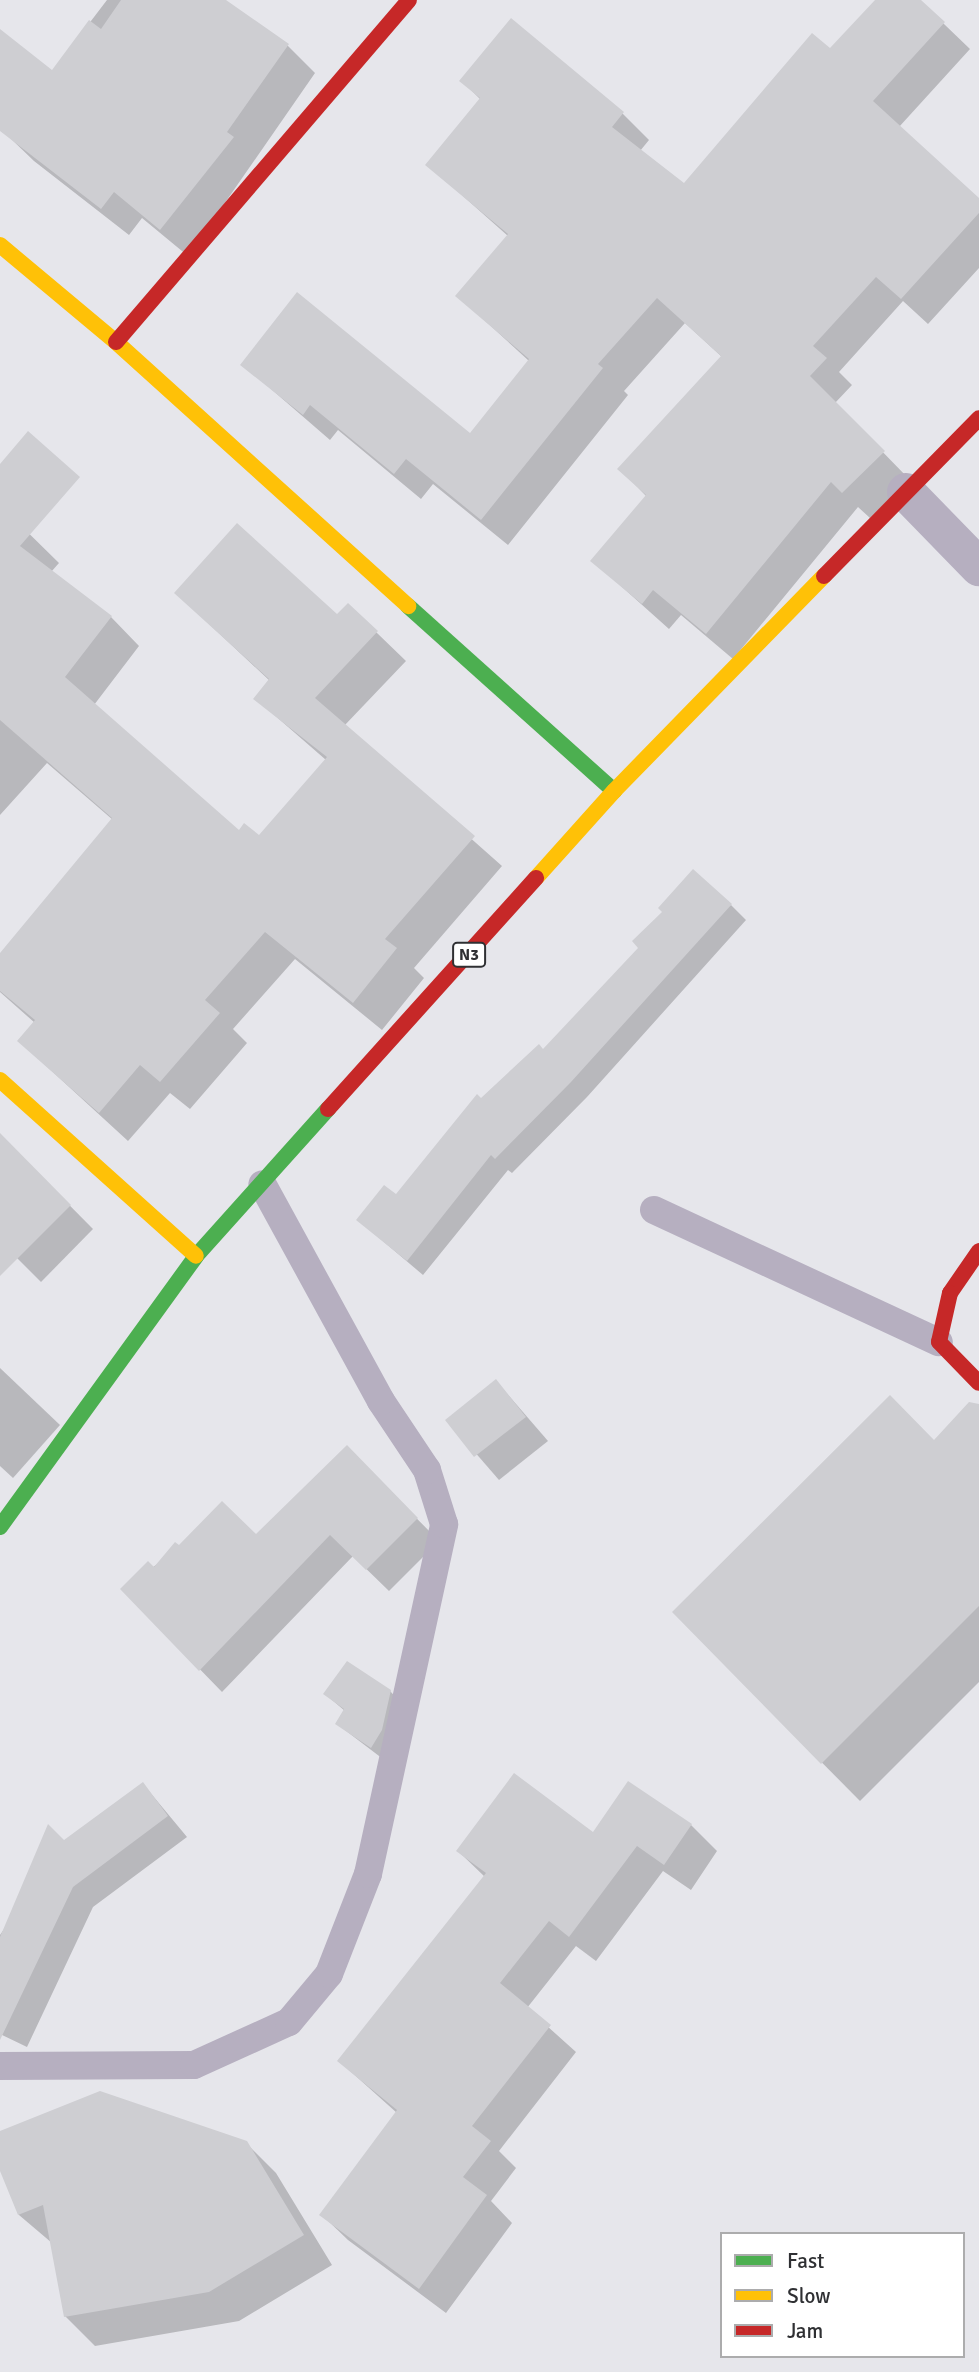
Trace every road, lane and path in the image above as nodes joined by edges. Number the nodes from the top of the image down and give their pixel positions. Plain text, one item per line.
1 (409, 0) edge
2 (0, 246) edge
3 (117, 342) junction
4 (979, 418) edge
5 (906, 492) junction
6 (979, 567) edge
7 (614, 791) junction
8 (0, 1080) edge
9 (261, 1184) junction
10 (654, 1210) dead end
11 (979, 1251) edge
12 (195, 1256) junction
13 (939, 1342) junction
14 (979, 1383) edge
15 (0, 1527) edge
16 (0, 2066) edge

1 - 3 street
2 - 3 street
3 - 7 street
4 - 5 street, N3
5 - 6 street
5 - 7 street, N3
7 - 9 street, N3
8 - 12 street
9 - 12 street, N3
9 - 16 lane
10 - 13 lane
11 - 13 street
12 - 15 street, N3
13 - 14 street

